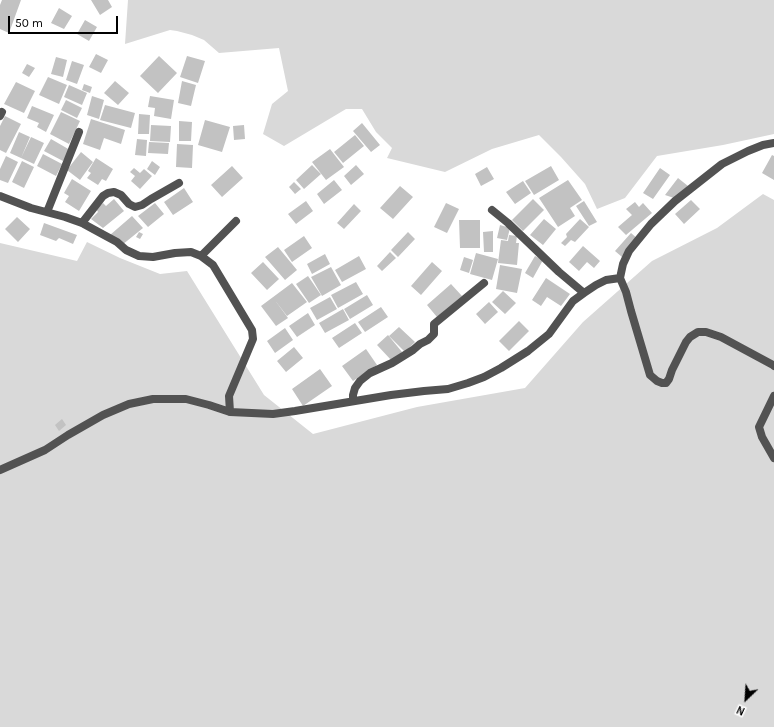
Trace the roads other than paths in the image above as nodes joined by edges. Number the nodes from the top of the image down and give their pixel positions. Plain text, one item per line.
1 (79, 132) dead end
2 (774, 143) edge
3 (179, 183) dead end
4 (0, 196) edge
5 (492, 210) dead end
6 (47, 212) junction
7 (236, 221) dead end
8 (82, 223) junction
9 (201, 256) junction
10 (620, 278) junction
11 (484, 283) dead end
12 (584, 293) junction
13 (774, 366) edge
14 (774, 396) edge
15 (353, 402) junction
16 (230, 412) junction
17 (774, 458) edge
18 (0, 470) edge

1 - 6 street
2 - 10 street
3 - 8 street
4 - 6 street
5 - 12 street
6 - 8 street
7 - 9 street
8 - 9 street
9 - 16 street
10 - 12 street
10 - 13 street
11 - 15 street
12 - 15 street
14 - 17 street
15 - 16 street
16 - 18 street

